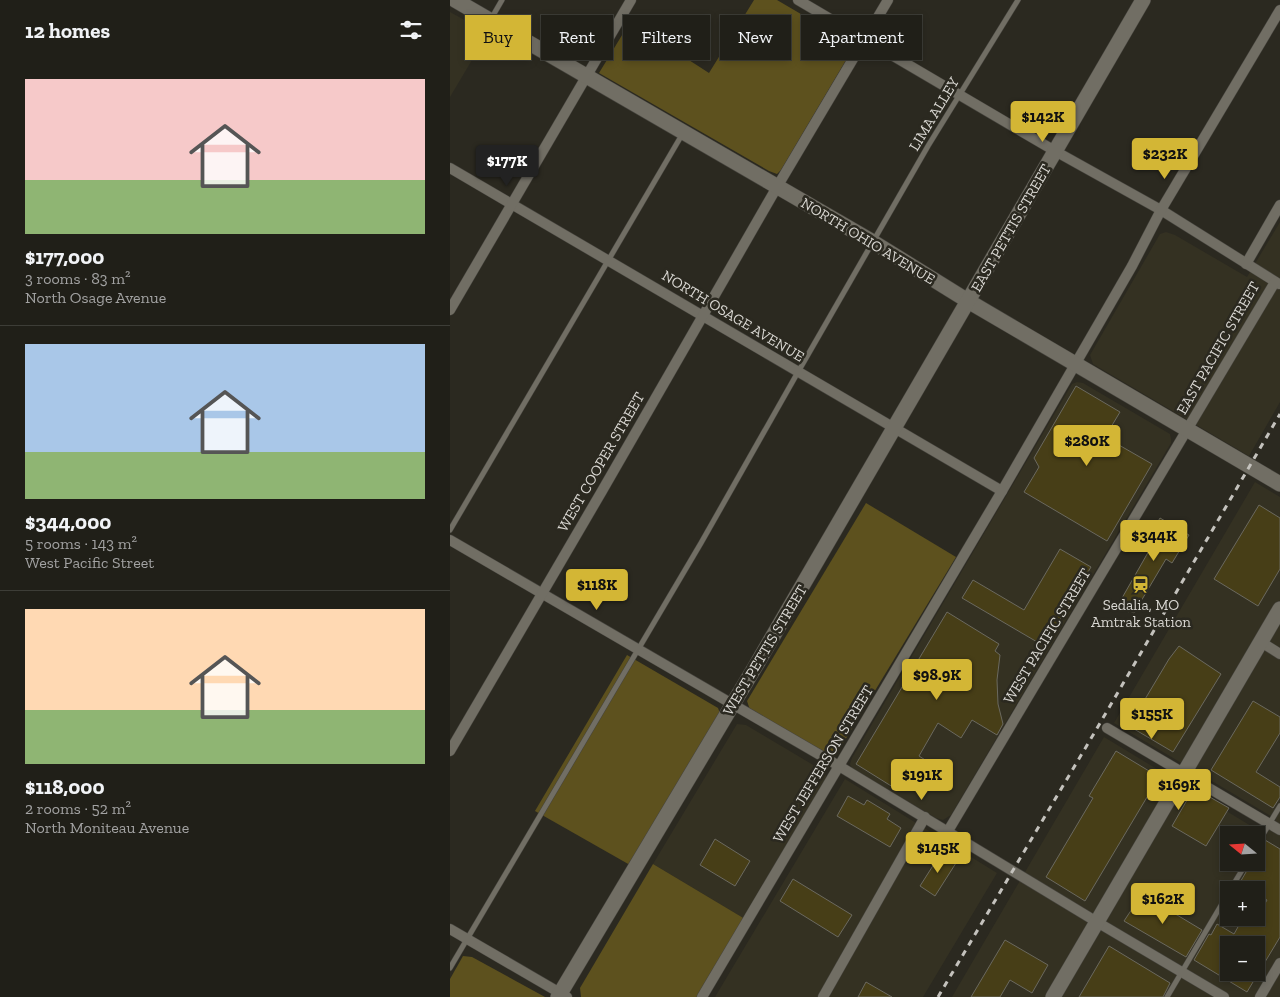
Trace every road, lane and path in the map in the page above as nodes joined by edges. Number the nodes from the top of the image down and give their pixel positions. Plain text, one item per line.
1 (455, 0) edge
2 (502, 0) edge
3 (631, 0) edge
4 (798, 0) edge
5 (888, 0) edge
6 (1018, 0) edge
7 (1143, 0) edge
8 (1280, 10) edge
9 (480, 15) edge
10 (493, 15) edge
11 (824, 15) edge
12 (879, 15) edge
13 (531, 45) edge
14 (853, 60) edge
15 (901, 60) edge
16 (586, 77) junction
17 (960, 94) junction
18 (684, 133) junction
19 (1056, 151) junction
20 (450, 168) edge
21 (777, 187) junction
22 (512, 204) junction
23 (1280, 205) edge
24 (1161, 210) junction
25 (873, 242) junction
26 (608, 260) junction
27 (1246, 264) junction
28 (1277, 283) edge
29 (968, 301) junction
30 (450, 310) edge
31 (703, 316) junction
32 (1075, 364) junction
33 (798, 372) junction
34 (894, 428) junction
35 (1187, 430) junction
36 (1280, 484) edge
37 (1002, 491) junction
38 (450, 530) edge
39 (450, 540) edge
40 (542, 593) junction
41 (1280, 610) edge
42 (1261, 642) junction
43 (638, 650) junction
44 (1280, 654) edge
45 (732, 705) junction
46 (1107, 728) dead end
47 (450, 751) edge
48 (839, 766) junction
49 (1184, 773) junction
50 (1280, 806) edge
51 (925, 817) junction
52 (1269, 824) junction
53 (1280, 830) edge
54 (948, 831) junction
55 (1265, 831) edge
56 (1220, 907) edge
57 (1097, 922) junction
58 (450, 928) edge
59 (467, 938) junction
60 (1280, 963) edge
61 (450, 968) edge
62 (1182, 972) junction
63 (562, 996) edge
64 (702, 997) edge
65 (823, 997) edge
66 (1053, 997) edge
67 (1167, 997) edge
68 (1224, 997) edge
69 (1260, 997) edge

1 - 9 main road, NORTH OHIO AVENUE
2 - 10 lane
3 - 16 street
4 - 11 street
5 - 12 street, WEST COOPER STREET
6 - 17 lane, LIMA ALLEY
7 - 19 main road, EAST PETTIS STREET
8 - 24 street, WEST JEFFERSON STREET
13 - 16 main road, NORTH OHIO AVENUE
14 - 21 street, WEST COOPER STREET
15 - 17 street
16 - 18 main road, NORTH OHIO AVENUE
16 - 22 street
17 - 19 street
17 - 25 lane, LIMA ALLEY
18 - 21 main road, NORTH OHIO AVENUE
18 - 26 lane
19 - 24 street
19 - 29 main road, EAST PETTIS STREET
20 - 22 street, NORTH OSAGE AVENUE
21 - 25 main road, NORTH OHIO AVENUE
21 - 31 street, WEST COOPER STREET
22 - 26 street, NORTH OSAGE AVENUE
22 - 30 street
23 - 27 street
24 - 27 street
24 - 32 street, WEST JEFFERSON STREET
25 - 29 main road, NORTH OHIO AVENUE
25 - 33 lane, LIMA ALLEY
26 - 31 street, NORTH OSAGE AVENUE
26 - 38 lane
27 - 28 street
28 - 35 street, EAST PACIFIC STREET
29 - 32 main road, NORTH OHIO AVENUE
29 - 34 main road, WEST PETTIS STREET
31 - 33 street, NORTH OSAGE AVENUE
31 - 40 street, WEST COOPER STREET
32 - 35 main road, NORTH OHIO AVENUE
32 - 37 street, WEST JEFFERSON STREET
33 - 34 street, NORTH OSAGE AVENUE
33 - 43 lane, LIMA ALLEY
34 - 37 street, NORTH OSAGE AVENUE
34 - 45 main road, WEST PETTIS STREET
35 - 36 main road, NORTH OHIO AVENUE
35 - 54 street, WEST PACIFIC STREET
37 - 48 street, WEST JEFFERSON STREET
39 - 40 street
40 - 43 street
40 - 47 street, WEST COOPER STREET
41 - 42 main road
42 - 44 street
42 - 49 main road
43 - 45 street
43 - 59 lane, LIMA ALLEY
45 - 48 street
45 - 63 main road, WEST PETTIS STREET
46 - 49 street
48 - 51 street
48 - 64 street, WEST JEFFERSON STREET
49 - 52 street
49 - 57 main road
50 - 52 lane
51 - 54 street
51 - 65 street
52 - 53 street
52 - 55 lane
54 - 57 street
56 - 62 lane
57 - 62 street
57 - 66 main road
58 - 59 street
59 - 61 lane, LIMA ALLEY
59 - 63 street
60 - 69 street
62 - 67 lane
62 - 68 street

